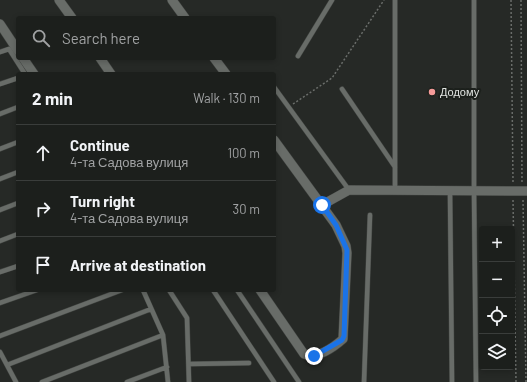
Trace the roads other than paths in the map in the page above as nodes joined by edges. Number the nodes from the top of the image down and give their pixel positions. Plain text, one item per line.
1 (59, 0) edge
2 (172, 0) edge
3 (332, 0) edge
4 (395, 0) edge
5 (474, 0) edge
6 (71, 16) edge
7 (184, 16) edge
8 (0, 24) edge
9 (16, 48) edge
10 (0, 52) edge
11 (298, 56) dead end
12 (16, 60) edge
13 (16, 60) edge
14 (24, 60) edge
15 (101, 60) edge
16 (216, 60) edge
17 (24, 72) edge
18 (33, 72) edge
19 (110, 72) edge
20 (224, 72) edge
21 (16, 79) edge
22 (0, 84) edge
23 (342, 88) dead end
24 (276, 90) edge
25 (16, 108) edge
26 (0, 114) edge
27 (16, 143) edge
28 (276, 143) edge
29 (0, 149) edge
30 (395, 167) junction
31 (16, 173) edge
32 (0, 179) edge
33 (349, 190) junction
34 (395, 190) junction
35 (450, 191) junction
36 (474, 191) junction
37 (527, 191) edge
38 (16, 204) edge
39 (322, 205) junction
40 (0, 210) edge
41 (370, 215) dead end
42 (16, 235) edge
43 (0, 241) edge
44 (16, 267) edge
45 (0, 272) edge
46 (31, 292) edge
47 (117, 292) edge
48 (144, 292) edge
49 (170, 292) edge
50 (214, 292) edge
51 (238, 292) edge
52 (261, 292) edge
53 (0, 303) edge
54 (152, 309) junction
55 (163, 335) junction
56 (0, 336) edge
57 (0, 352) edge
58 (249, 363) dead end
59 (188, 364) junction
60 (7, 365) junction
61 (167, 367) junction
62 (16, 382) edge
63 (42, 382) edge
64 (127, 382) edge
65 (168, 382) edge
66 (189, 382) edge
67 (274, 382) edge
68 (299, 382) edge
69 (364, 382) edge
70 (452, 382) edge
71 (476, 382) edge

1 - 6 street
2 - 7 street
3 - 11 lane
4 - 30 lane
5 - 36 lane
8 - 9 street
10 - 12 lane
13 - 17 lane
14 - 18 street
15 - 19 street
16 - 20 street
21 - 22 lane
23 - 30 lane
24 - 33 lane
25 - 26 lane
27 - 29 lane
28 - 39 street
30 - 34 lane
31 - 32 lane
33 - 34 street
33 - 39 street
34 - 35 street
35 - 36 street
35 - 70 lane
36 - 37 street
36 - 71 lane
38 - 40 lane
39 - 52 street
41 - 69 lane
42 - 43 lane
44 - 45 lane
46 - 53 lane
47 - 56 lane
48 - 54 lane
49 - 59 lane
50 - 67 lane
51 - 68 lane
54 - 55 lane
54 - 60 lane
55 - 61 lane
55 - 63 lane
57 - 60 lane
58 - 59 lane
59 - 66 lane
60 - 62 lane
61 - 64 lane
61 - 65 lane

